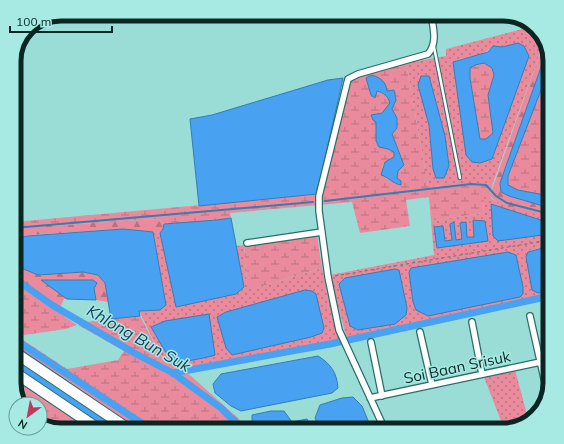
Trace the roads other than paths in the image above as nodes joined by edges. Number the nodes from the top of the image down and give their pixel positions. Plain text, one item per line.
1 (431, 21) edge
2 (433, 45) junction
3 (460, 178) dead end
4 (322, 232) junction
5 (247, 243) dead end
6 (530, 316) dead end
7 (472, 322) dead end
8 (420, 332) dead end
9 (371, 342) dead end
10 (21, 357) edge
11 (543, 361) edge
12 (540, 362) junction
13 (482, 374) junction
14 (543, 375) edge
15 (21, 377) edge
16 (432, 385) junction
17 (382, 396) junction
18 (370, 398) junction
19 (90, 423) edge
20 (120, 423) edge
21 (382, 423) edge

1 - 2 street
2 - 3 lane
2 - 4 street
4 - 5 street
4 - 18 street
6 - 12 street
7 - 13 street
8 - 16 street
9 - 17 street
10 - 20 highway
11 - 12 street, Soi Baan Srisuk
12 - 13 street, Soi Baan Srisuk
12 - 14 street
13 - 16 street, Soi Baan Srisuk
15 - 19 highway
16 - 17 street, Soi Baan Srisuk
17 - 18 street, Soi Baan Srisuk
18 - 21 street

